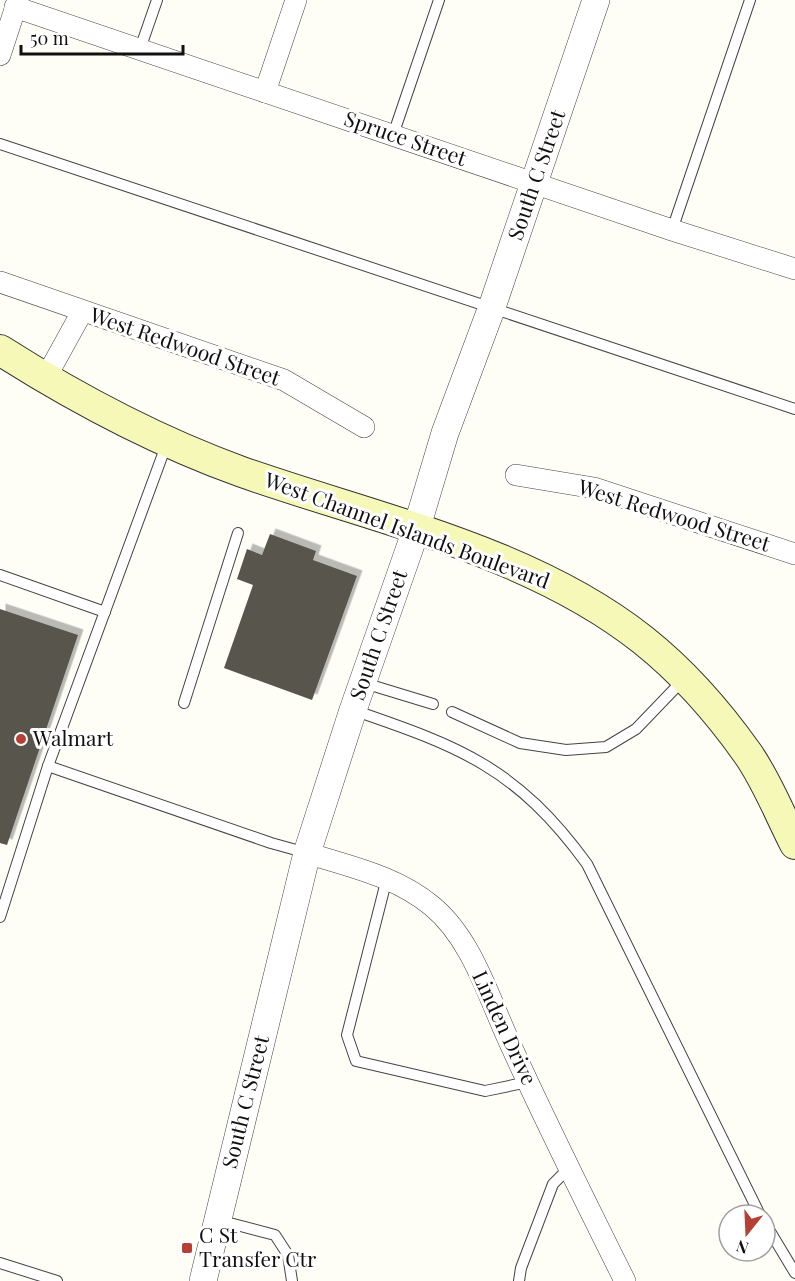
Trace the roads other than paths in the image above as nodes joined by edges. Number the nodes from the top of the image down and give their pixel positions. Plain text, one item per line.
1 (157, 0) edge
2 (296, 0) edge
3 (439, 0) edge
4 (596, 0) edge
5 (750, 0) edge
6 (17, 4) edge
7 (140, 49) junction
8 (0, 55) edge
9 (265, 92) junction
10 (393, 135) junction
11 (0, 144) edge
12 (535, 183) junction
13 (672, 230) junction
14 (795, 269) edge
15 (0, 282) edge
16 (492, 307) junction
17 (82, 312) junction
18 (0, 350) edge
19 (45, 379) junction
20 (795, 409) edge
21 (364, 426) dead end
22 (167, 443) junction
23 (516, 475) dead end
24 (416, 530) junction
25 (238, 533) dead end
26 (795, 554) edge
27 (0, 575) edge
28 (105, 612) junction
29 (685, 679) junction
30 (363, 682) junction
31 (184, 703) dead end
32 (433, 704) dead end
33 (353, 710) junction
34 (452, 712) dead end
35 (48, 766) junction
36 (795, 843) edge
37 (307, 853) junction
38 (387, 878) junction
39 (0, 917) edge
40 (528, 1082) junction
41 (570, 1167) junction
42 (754, 1203) edge
43 (217, 1220) junction
44 (777, 1243) edge
45 (0, 1263) edge
46 (795, 1274) edge
47 (57, 1281) edge
48 (203, 1281) edge
49 (292, 1281) edge
50 (519, 1281) edge
51 (624, 1281) edge

1 - 7 lane
2 - 9 street
3 - 10 lane
4 - 12 street, South C Street
5 - 13 lane
6 - 7 street, Spruce Street
6 - 8 street
7 - 9 street, Spruce Street
9 - 10 street, Spruce Street
10 - 12 street, Spruce Street
11 - 16 lane
12 - 13 street, Spruce Street
12 - 16 street, South C Street
13 - 14 street, Spruce Street
15 - 17 street, West Redwood Street
16 - 20 lane
16 - 24 street, South C Street
17 - 19 street
17 - 21 street, West Redwood Street
18 - 19 main road, West Channel Islands Boulevard
19 - 22 main road, West Channel Islands Boulevard
22 - 24 main road, West Channel Islands Boulevard
22 - 28 lane
23 - 26 street, West Redwood Street
24 - 29 main road, West Channel Islands Boulevard
24 - 30 street, South C Street
25 - 31 lane
27 - 28 lane
28 - 35 lane
29 - 34 lane
29 - 36 main road, West Channel Islands Boulevard
30 - 32 lane
30 - 33 street, South C Street
33 - 37 street, South C Street
33 - 42 lane
35 - 37 lane
35 - 39 lane
37 - 38 street, Linden Drive
37 - 43 street, South C Street
38 - 40 street, Linden Drive
38 - 40 lane
40 - 41 street, Linden Drive
41 - 50 lane
41 - 51 street, Linden Drive
43 - 48 street, South C Street
43 - 49 lane
44 - 46 lane
45 - 47 lane

